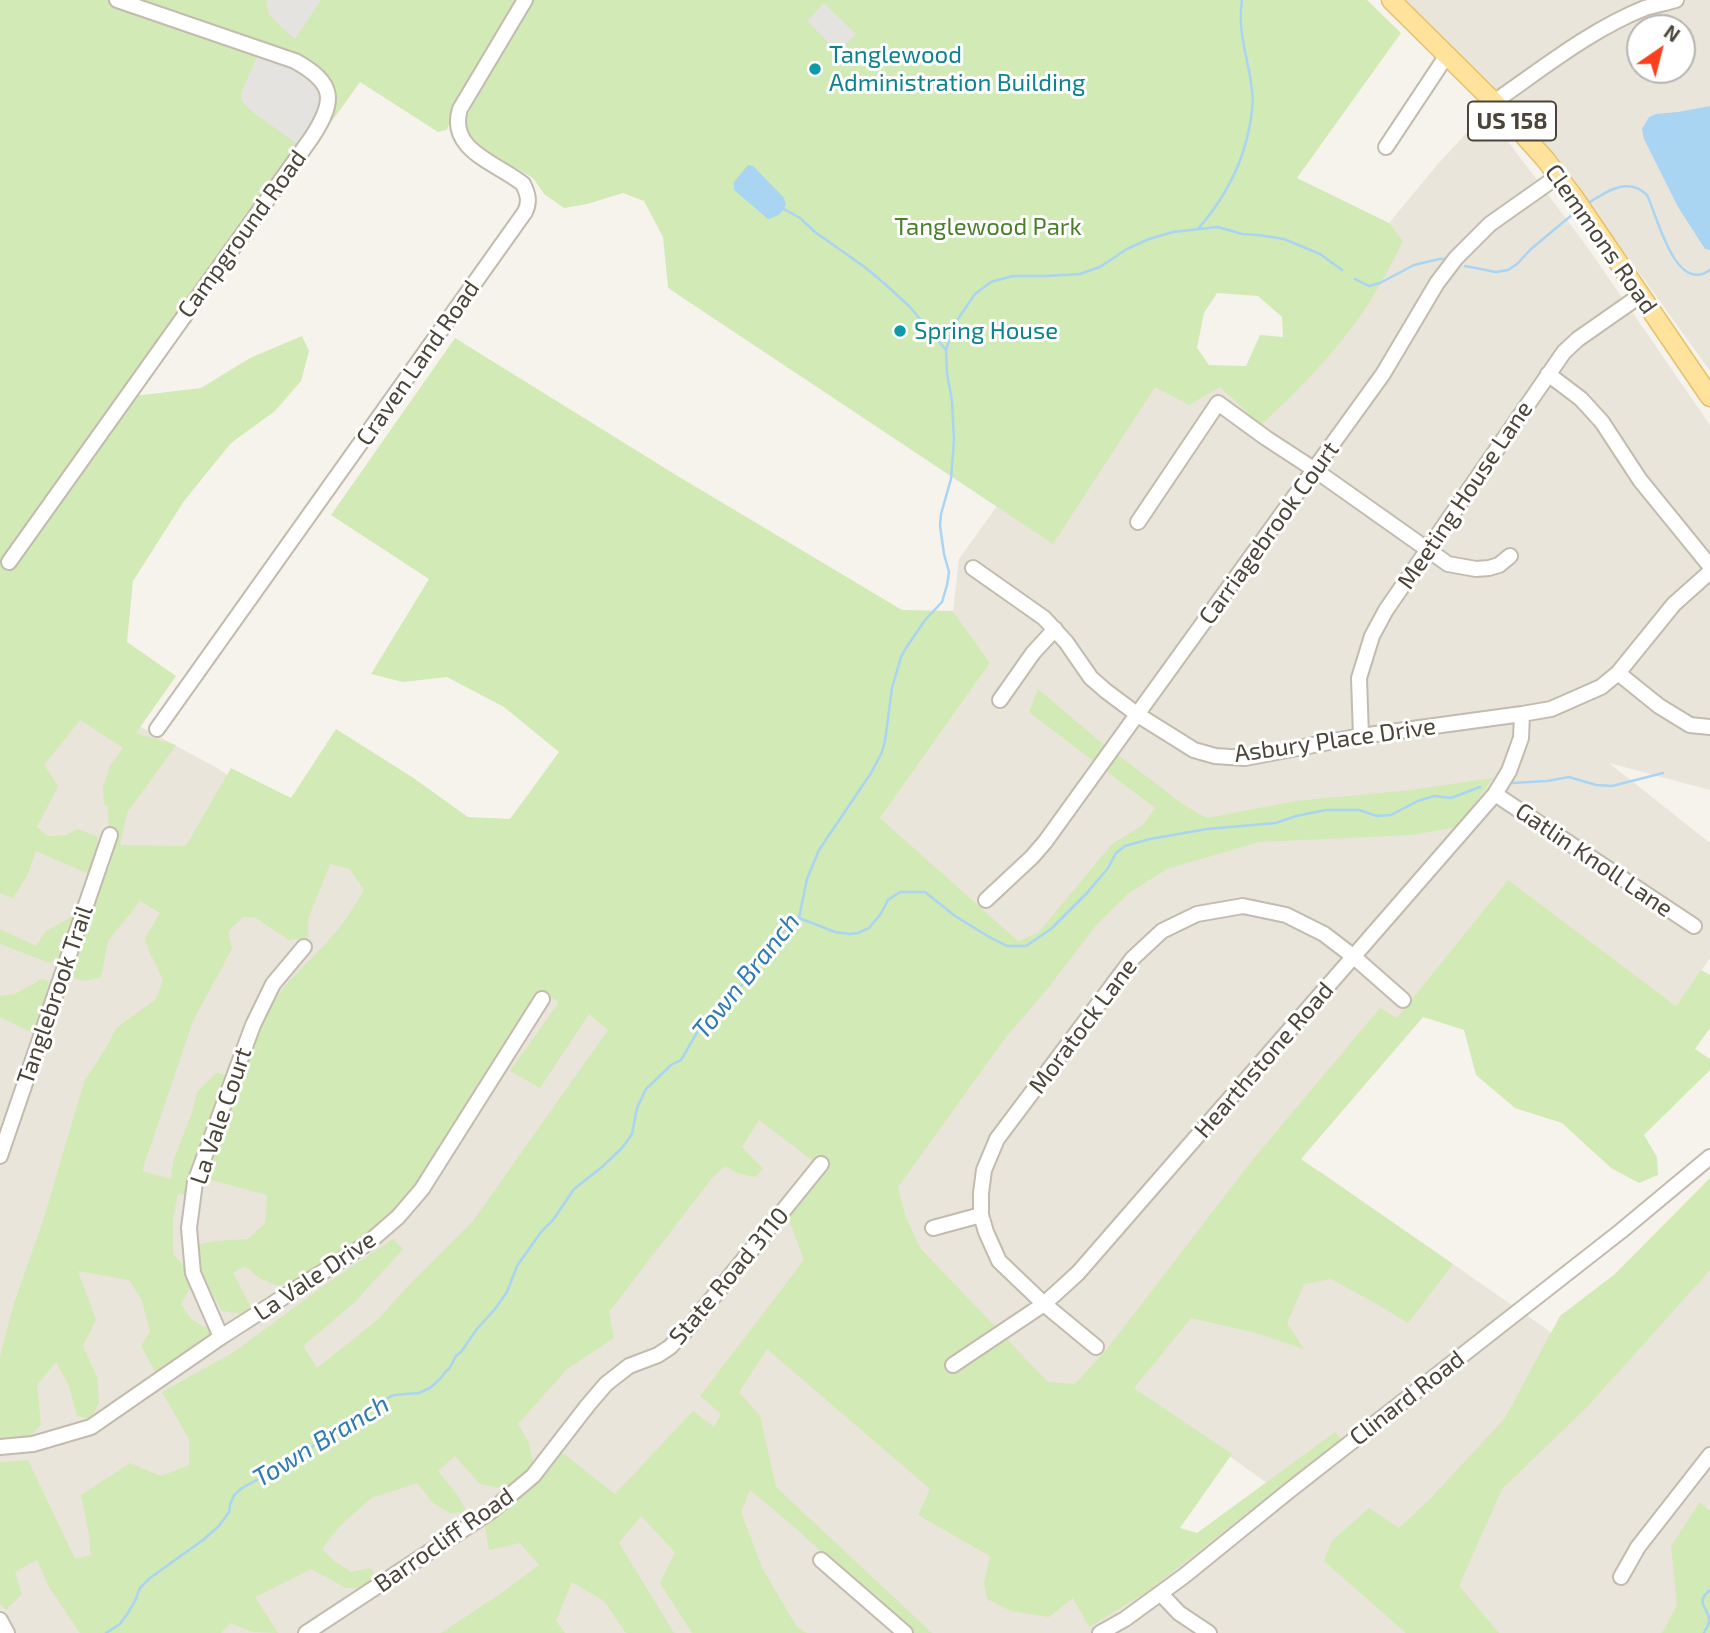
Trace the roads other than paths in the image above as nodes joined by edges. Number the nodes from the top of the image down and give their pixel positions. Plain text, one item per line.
1 (117, 0) edge
2 (525, 0) edge
3 (1391, 0) edge
4 (1676, 0) edge
5 (1642, 4) edge
6 (1447, 55) junction
7 (1493, 102) junction
8 (1386, 147) dead end
9 (1558, 176) junction
10 (1641, 295) junction
11 (1548, 373) junction
12 (1710, 397) edge
13 (1315, 470) junction
14 (1138, 522) dead end
15 (1427, 550) junction
16 (1510, 556) dead end
17 (9, 562) dead end
18 (1710, 566) edge
19 (972, 568) dead end
20 (1710, 572) edge
21 (1055, 629) junction
22 (1618, 673) junction
23 (1000, 700) dead end
24 (1522, 714) junction
25 (1138, 715) junction
26 (1710, 727) edge
27 (158, 729) dead end
28 (1361, 736) junction
29 (1495, 794) junction
30 (110, 835) dead end
31 (986, 900) dead end
32 (1694, 926) dead end
33 (304, 947) dead end
34 (1354, 957) junction
35 (542, 999) dead end
36 (1403, 1000) dead end
37 (0, 1156) edge
38 (1710, 1157) edge
39 (821, 1164) dead end
40 (981, 1215) junction
41 (933, 1228) dead end
42 (1044, 1304) junction
43 (221, 1338) junction
44 (1096, 1347) dead end
45 (953, 1364) dead end
46 (568, 1432) joint
47 (0, 1447) edge
48 (1710, 1455) edge
49 (821, 1560) dead end
50 (1621, 1577) dead end
51 (1161, 1594) junction
52 (0, 1620) edge
53 (7, 1633) edge
54 (306, 1633) edge
55 (905, 1633) edge
56 (1100, 1633) edge
57 (1209, 1633) edge

1 - 17 street, Campground Road
2 - 27 street, Craven Land Road
3 - 6 main road, Clemmons Road / US 158
4 - 5 street
5 - 7 street
6 - 7 main road, Clemmons Road / US 158
6 - 8 street
7 - 9 main road, Clemmons Road / US 158
9 - 10 main road, Clemmons Road / US 158
9 - 13 street, Carriagebrook Court
10 - 11 street, Meeting House Lane
10 - 12 main road, Clemmons Road / US 158
11 - 15 street, Meeting House Lane
11 - 18 street
13 - 14 street
13 - 15 street
13 - 25 street, Carriagebrook Court
15 - 16 street
15 - 28 street, Meeting House Lane
19 - 21 street, Asbury Place Drive
20 - 22 street, Asbury Place Drive
21 - 23 street
21 - 25 street, Asbury Place Drive
22 - 24 street, Asbury Place Drive
22 - 26 street
24 - 28 street, Asbury Place Drive
24 - 29 street, Hearthstone Road
25 - 28 street, Asbury Place Drive
25 - 31 street, Carriagebrook Court
29 - 32 street, Gatlin Knoll Lane
29 - 34 street, Hearthstone Road
30 - 37 street, Tanglebrook Trail
33 - 43 street, La Vale Court
34 - 36 street, Moratock Lane
34 - 40 street, Moratock Lane
34 - 42 street, Hearthstone Road
35 - 43 street, La Vale Drive
38 - 51 street, Clinard Road
39 - 46 street, State Road 3110
40 - 41 street
40 - 42 street, Moratock Lane
42 - 44 street, Moratock Lane
42 - 45 street, Hearthstone Road
43 - 47 street, La Vale Drive
46 - 54 street, Barrocliff Road
48 - 50 street
49 - 55 street
51 - 56 street, Clinard Road
51 - 57 street
52 - 53 street

